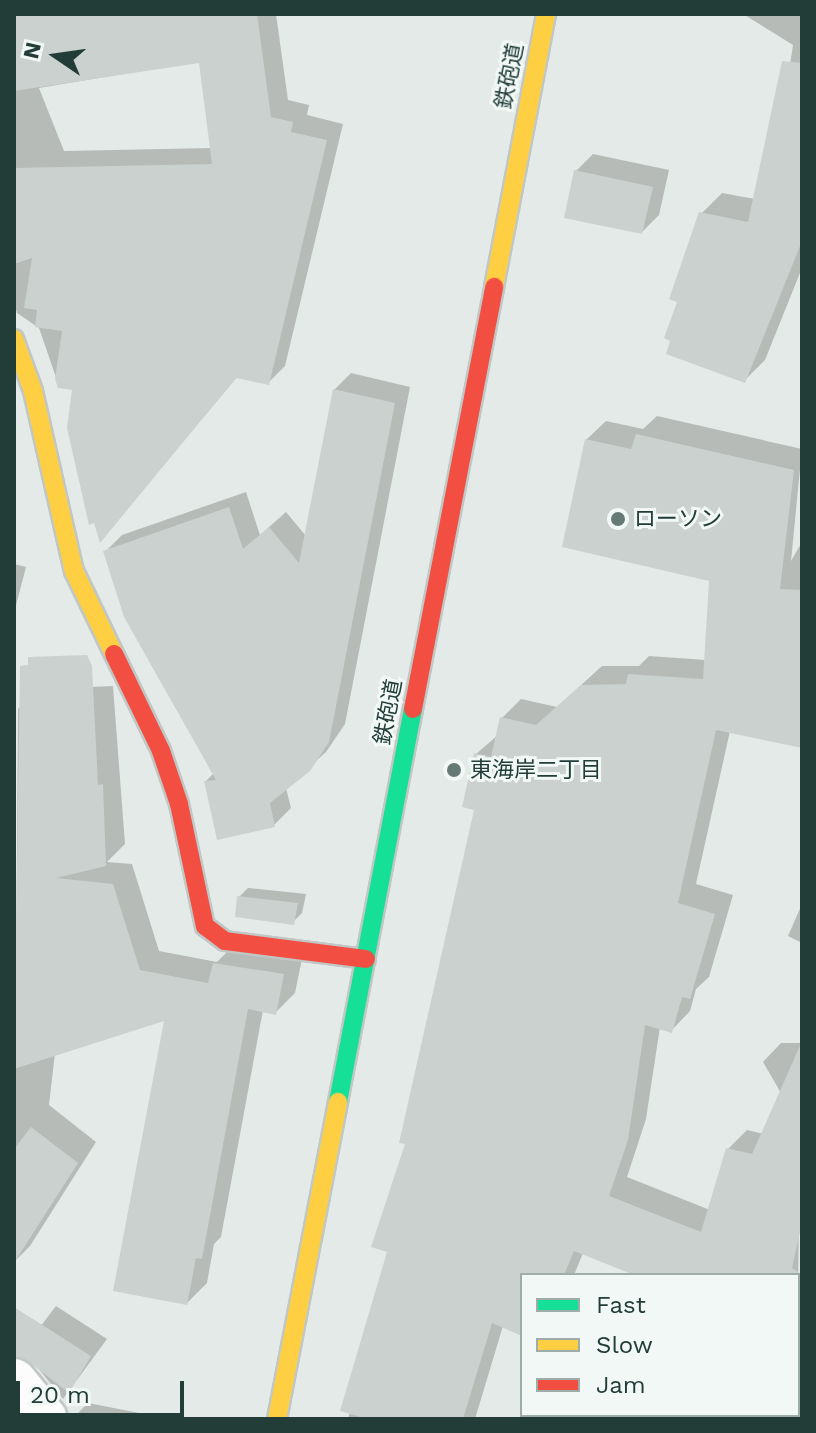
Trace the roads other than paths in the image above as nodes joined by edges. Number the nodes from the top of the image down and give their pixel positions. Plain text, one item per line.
1 (546, 14) edge
2 (14, 339) edge
3 (366, 959) junction
4 (14, 1381) edge
5 (45, 1419) edge
6 (277, 1419) edge

1 - 3 street, 鉄砲道
2 - 3 street
3 - 6 street, 鉄砲道
4 - 5 street

